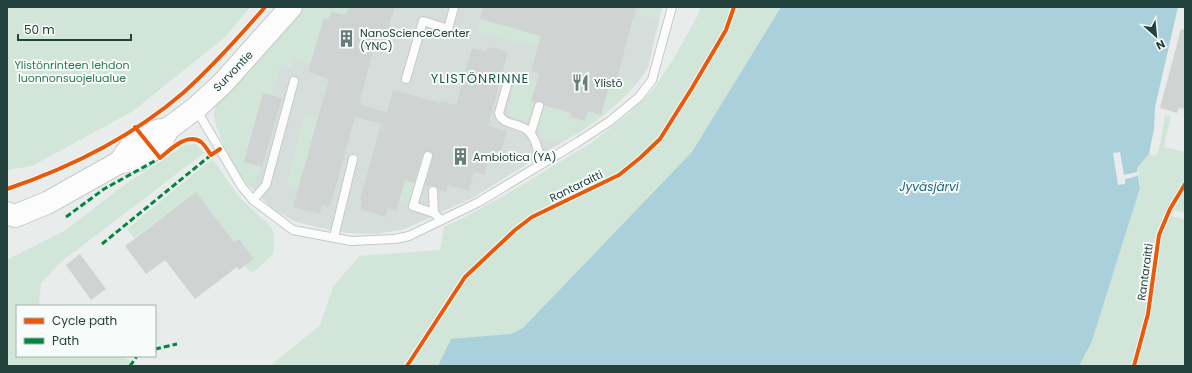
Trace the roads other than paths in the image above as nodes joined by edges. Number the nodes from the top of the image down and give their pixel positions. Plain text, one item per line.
1 (291, 7) edge
2 (454, 7) edge
3 (672, 7) edge
4 (509, 78) dead end
5 (406, 79) dead end
6 (294, 81) dead end
7 (539, 106) dead end
8 (196, 108) junction
9 (531, 132) junction
10 (428, 156) dead end
11 (353, 159) dead end
12 (542, 164) junction
13 (433, 191) dead end
14 (253, 200) junction
15 (434, 213) junction
16 (10, 218) edge
17 (441, 220) junction
18 (334, 237) junction

1 - 8 main road, Survontie
2 - 5 lane
3 - 12 lane
4 - 9 lane
6 - 14 lane
7 - 9 lane
8 - 14 lane
8 - 16 main road, Survontie
9 - 12 lane
10 - 15 lane
11 - 18 lane
12 - 17 lane
13 - 15 lane
14 - 18 lane
15 - 17 lane
17 - 18 lane

